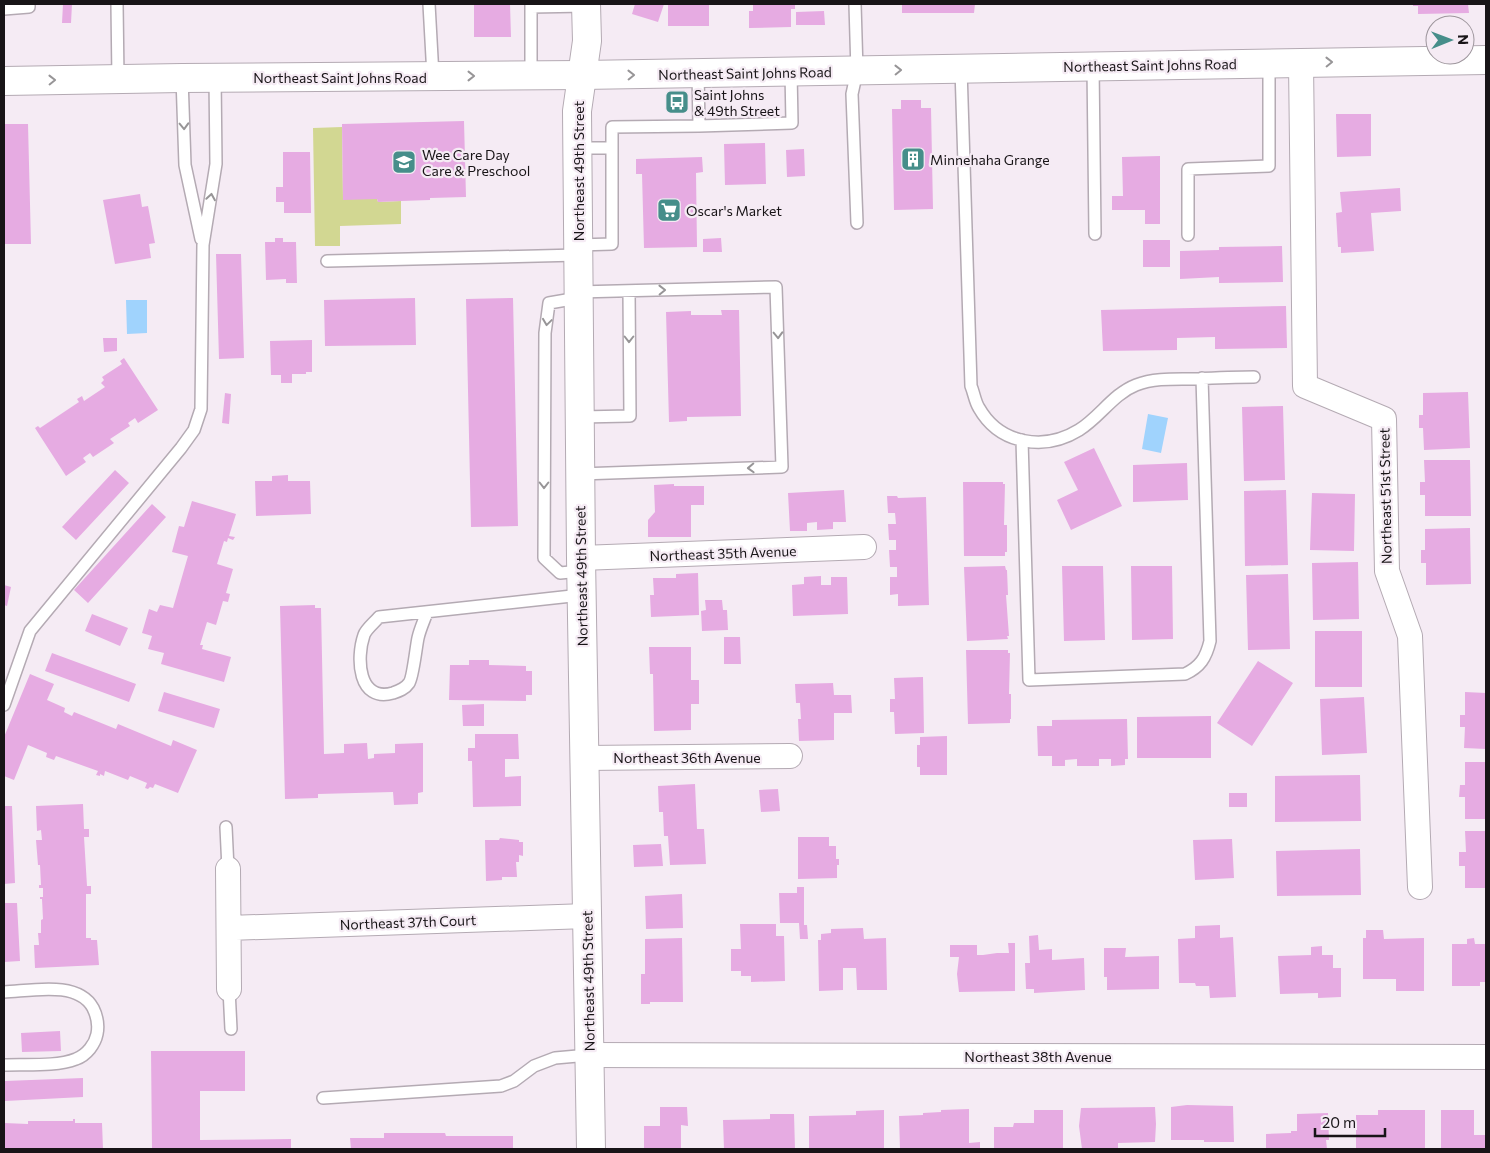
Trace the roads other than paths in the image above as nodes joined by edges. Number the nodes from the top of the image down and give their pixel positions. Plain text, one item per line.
1 (29, 4) edge
2 (117, 4) edge
3 (429, 4) edge
4 (855, 4) edge
5 (531, 5) edge
6 (586, 5) edge
7 (4, 9) edge
8 (1486, 60) edge
9 (1269, 63) junction
10 (1300, 63) junction
11 (1093, 66) junction
12 (960, 69) junction
13 (857, 71) junction
14 (791, 72) junction
15 (698, 73) junction
16 (582, 75) junction
17 (433, 76) junction
18 (531, 76) junction
19 (215, 77) junction
20 (182, 78) junction
21 (118, 79) junction
22 (4, 81) edge
23 (699, 126) junction
24 (577, 148) junction
25 (612, 148) junction
26 (857, 223) dead end
27 (1096, 234) dead end
28 (1188, 235) dead end
29 (203, 246) junction
30 (578, 250) junction
31 (327, 261) dead end
32 (629, 290) junction
33 (578, 295) junction
34 (1254, 377) dead end
35 (1202, 378) junction
36 (580, 418) junction
37 (1022, 440) junction
38 (580, 474) junction
39 (864, 547) dead end
40 (581, 575) junction
41 (427, 612) junction
42 (4, 705) edge
43 (790, 756) dead end
44 (584, 758) junction
45 (226, 827) dead end
46 (228, 869) joint
47 (1420, 887) dead end
48 (587, 916) junction
49 (229, 928) junction
50 (230, 989) joint
51 (4, 992) edge
52 (231, 1029) dead end
53 (589, 1055) junction
54 (1486, 1057) edge
55 (4, 1065) edge
56 (323, 1098) dead end
57 (591, 1149) edge

1 - 7 lane
2 - 21 lane
3 - 17 lane
4 - 13 lane
5 - 6 lane
5 - 18 lane
6 - 16 main road, Northeast 49th Street
10 -> 8 main road, Northeast Saint Johns Road
9 - 10 main road, Northeast Saint Johns Road
9 - 11 main road, Northeast Saint Johns Road
9 - 28 lane
10 - 47 street, Northeast 51st Street
11 - 12 main road, Northeast Saint Johns Road
11 - 27 lane
13 -> 12 main road, Northeast Saint Johns Road
12 - 37 lane
13 - 14 main road, Northeast Saint Johns Road
13 - 26 lane
14 - 15 main road, Northeast Saint Johns Road
14 - 23 lane
16 -> 15 main road, Northeast Saint Johns Road
15 - 23 lane
16 - 18 main road, Northeast Saint Johns Road
16 - 24 main road, Northeast 49th Street
17 -> 18 main road, Northeast Saint Johns Road
17 - 19 main road, Northeast Saint Johns Road
19 - 20 main road, Northeast Saint Johns Road
29 -> 19 lane
20 - 21 main road, Northeast Saint Johns Road
20 -> 29 lane
22 -> 21 main road, Northeast Saint Johns Road
23 - 25 lane
24 - 25 lane
24 - 30 main road, Northeast 49th Street
25 - 30 lane
29 - 42 lane
30 - 31 lane
30 - 33 main road, Northeast 49th Street
32 - 33 lane
32 -> 36 lane
32 -> 38 lane
33 - 36 main road, Northeast 49th Street
33 -> 40 lane
34 - 35 lane
35 - 37 lane
35 - 37 lane
36 - 38 main road, Northeast 49th Street
38 - 40 main road, Northeast 49th Street
39 - 40 street, Northeast 35th Avenue
40 - 41 lane
40 - 44 main road, Northeast 49th Street
41 - 41 lane
43 - 44 street, Northeast 36th Avenue
44 - 48 main road, Northeast 49th Street
45 - 46 lane
46 - 49 street
48 - 49 street, Northeast 37th Court
48 - 53 main road, Northeast 49th Street
49 - 50 street
50 - 52 lane
51 - 55 lane
53 - 54 street, Northeast 38th Avenue
53 - 56 lane
53 - 57 main road, Northeast 49th Street

